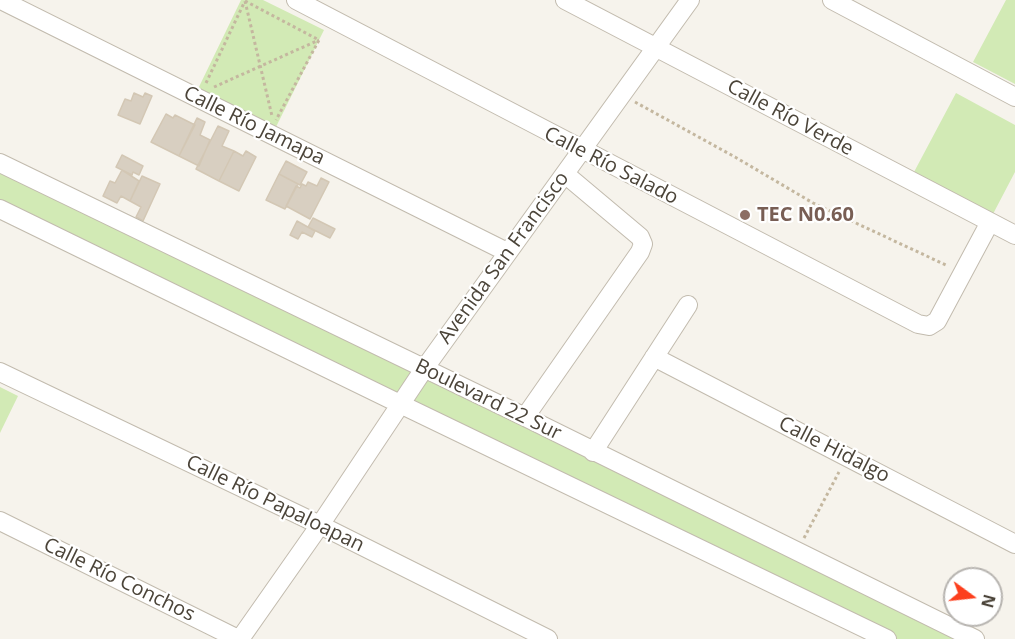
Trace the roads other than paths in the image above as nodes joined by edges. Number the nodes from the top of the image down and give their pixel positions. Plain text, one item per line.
1 (1, 0) edge
2 (296, 0) edge
3 (565, 0) edge
4 (690, 0) edge
5 (832, 0) edge
6 (656, 48) junction
7 (1015, 97) edge
8 (582, 150) junction
9 (0, 163) edge
10 (565, 174) junction
11 (0, 209) edge
12 (990, 222) junction
13 (1015, 235) edge
14 (507, 252) junction
15 (688, 305) dead end
16 (654, 357) junction
17 (424, 369) junction
18 (0, 372) edge
19 (400, 405) junction
20 (525, 417) junction
21 (592, 452) junction
22 (0, 522) edge
23 (320, 525) junction
24 (1015, 544) edge
25 (239, 639) edge
26 (548, 639) edge
27 (887, 639) edge
28 (975, 639) edge

1 - 14 street, Calle Río Jamapa
2 - 8 street, Calle Río Salado
3 - 6 street, Calle Río Verde
4 - 6 street, Avenida San Francisco
5 - 7 street
6 - 8 street, Avenida San Francisco
6 - 12 street, Calle Río Verde
8 - 10 street, Avenida San Francisco
8 - 12 street, Calle Río Salado
9 - 17 street, Boulevard 22 Sur
10 - 14 street, Avenida San Francisco
10 - 20 street
11 - 19 street
12 - 13 street, Calle Río Verde
14 - 17 street, Avenida San Francisco
15 - 16 street
16 - 21 street
16 - 24 street, Calle Hidalgo
17 - 19 street, Avenida San Francisco
17 - 20 street, Boulevard 22 Sur
18 - 23 street, Calle Río Papaloapan
19 - 23 street, Avenida San Francisco
19 - 27 street
20 - 21 street, Boulevard 22 Sur
21 - 28 street, Boulevard 22 Sur
22 - 25 street, Calle Río Conchos
23 - 25 street, Avenida San Francisco
23 - 26 street, Calle Río Papaloapan

